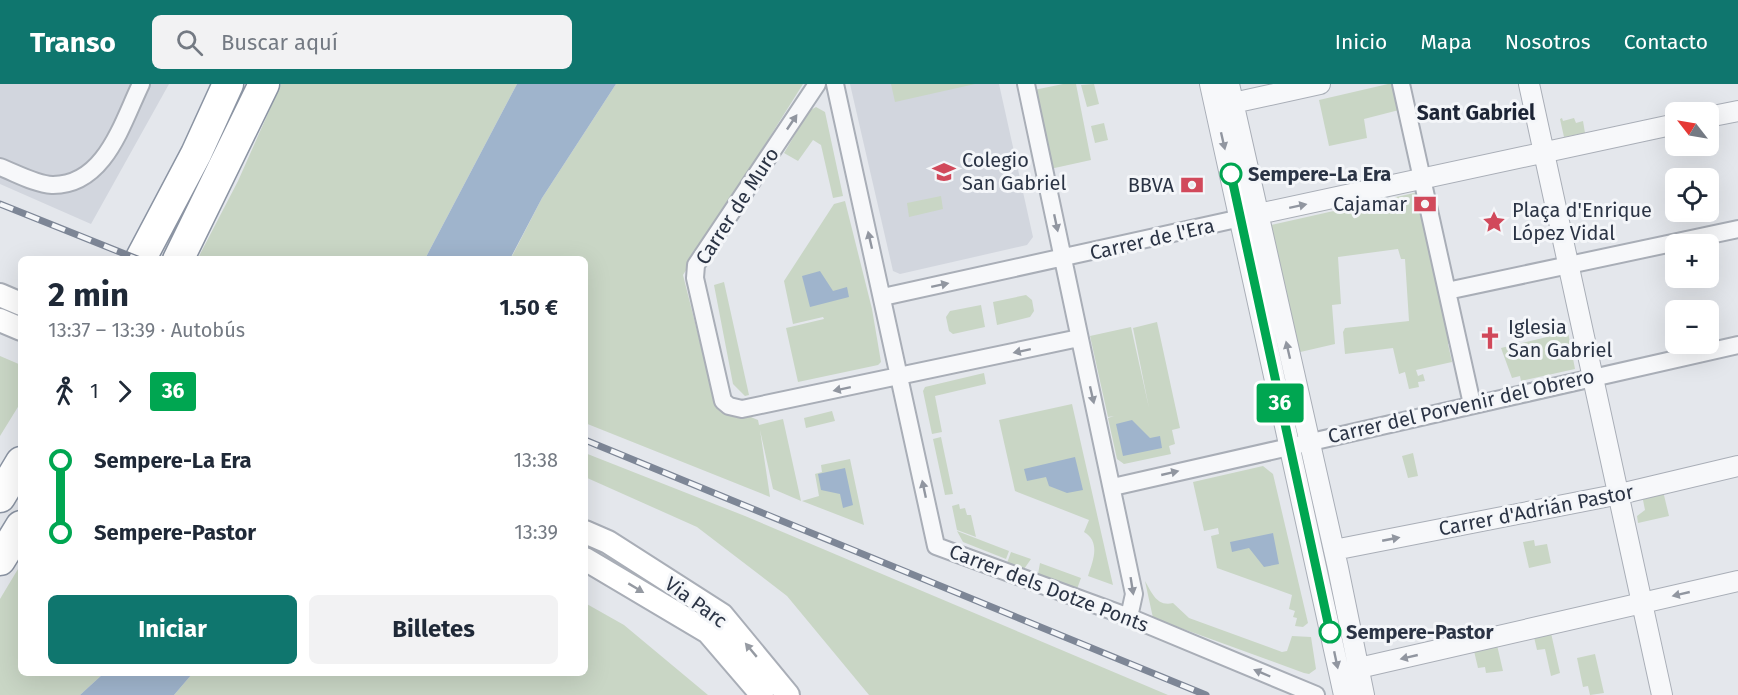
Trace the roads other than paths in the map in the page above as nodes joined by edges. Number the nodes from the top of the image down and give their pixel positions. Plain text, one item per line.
1 (141, 84) edge
2 (228, 84) edge
3 (264, 84) edge
4 (817, 84) edge
5 (835, 84) edge
6 (1026, 84) edge
7 (1210, 84) edge
8 (1229, 84) edge
9 (1320, 84) edge
10 (1401, 84) edge
11 (1529, 84) edge
12 (1233, 104) junction
13 (1738, 111) edge
14 (1719, 115) edge
15 (1665, 126) edge
16 (1544, 152) junction
17 (0, 167) edge
18 (1424, 179) junction
19 (1249, 216) junction
20 (1738, 229) edge
21 (142, 256) edge
22 (180, 256) edge
23 (1063, 259) junction
24 (1567, 263) junction
25 (1447, 291) junction
26 (0, 295) edge
27 (883, 297) junction
28 (18, 303) edge
29 (0, 320) edge
30 (18, 327) edge
31 (1079, 338) junction
32 (1738, 345) edge
33 (899, 377) junction
34 (1593, 377) junction
35 (1473, 404) junction
36 (1299, 443) junction
37 (1738, 466) edge
38 (18, 467) edge
39 (1296, 477) junction
40 (1113, 486) junction
41 (1620, 494) junction
42 (0, 496) edge
43 (18, 531) edge
44 (588, 533) edge
45 (1329, 551) junction
46 (0, 560) edge
47 (588, 562) edge
48 (1738, 581) edge
49 (1643, 603) junction
50 (1129, 617) junction
51 (1359, 668) junction
52 (1339, 694) edge
53 (762, 695) edge
54 (788, 695) edge
55 (1316, 695) edge
56 (1364, 695) edge
57 (1662, 695) edge

1 - 17 street
2 - 21 highway
3 - 22 highway
33 -> 4 street, Carrer de Muro
27 -> 5 street
6 -> 23 street
7 -> 19 street
8 - 12 street
9 - 12 street
10 - 18 street
11 - 16 street
12 - 19 street
13 - 14 street
15 - 16 street
16 - 18 street
16 - 24 street
19 -> 18 street
18 - 25 street
19 - 23 street, Carrer de l'Era
19 - 36 street
20 - 24 street
27 -> 23 street, Carrer de l'Era
23 - 31 street
24 - 25 street
24 - 34 street
25 - 35 street
26 - 28 main road
27 - 33 street
29 - 30 main road
31 -> 33 street
31 -> 40 street
32 - 34 street, Carrer del Porvenir del Obrero
50 -> 33 street, Carrer dels Dotze Ponts
34 - 35 street, Carrer del Porvenir del Obrero
34 - 41 street
35 - 36 street, Carrer del Porvenir del Obrero
36 - 39 street
40 -> 36 street, Carrer del Porvenir del Obrero
36 - 45 street
37 - 41 street, Carrer d'Adrián Pastor
38 - 42 highway
39 - 45 street
39 -> 52 street
40 -> 50 street
45 -> 41 street, Carrer d'Adrián Pastor
41 - 49 street
43 - 46 highway
54 -> 44 main road, Via Parc
45 - 51 street
47 -> 53 main road, Via Parc
48 -> 49 street
49 -> 51 street
49 - 57 street
55 -> 50 street, Carrer dels Dotze Ponts
51 - 52 street
51 - 56 street

